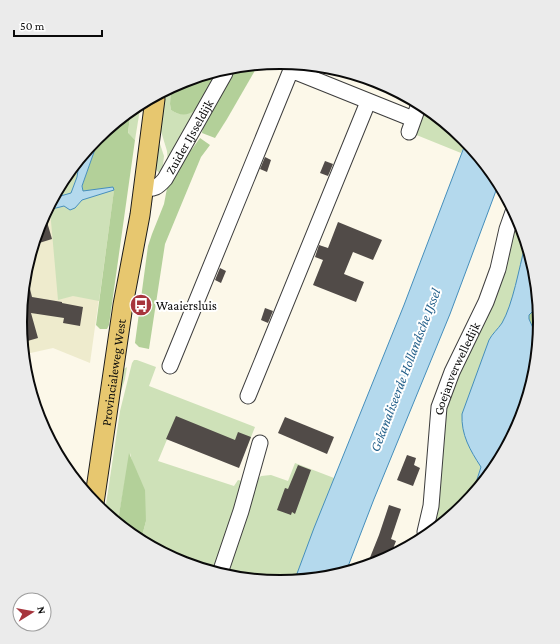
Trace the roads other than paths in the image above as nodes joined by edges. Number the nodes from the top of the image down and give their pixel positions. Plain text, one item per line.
1 (223, 76) edge
2 (368, 102) junction
3 (154, 103) edge
4 (413, 120) edge
5 (143, 188) junction
6 (511, 218) edge
7 (170, 366) dead end
8 (248, 396) dead end
9 (260, 443) dead end
10 (95, 495) edge
11 (426, 529) edge
12 (222, 568) edge

1 - 5 street, Zuider IJsseldijk
2 - 4 street
2 - 7 street
2 - 8 street
3 - 5 main road, Provincialeweg West
5 - 10 main road, Provincialeweg West
6 - 11 street, Goejanverwelledijk
9 - 12 street

